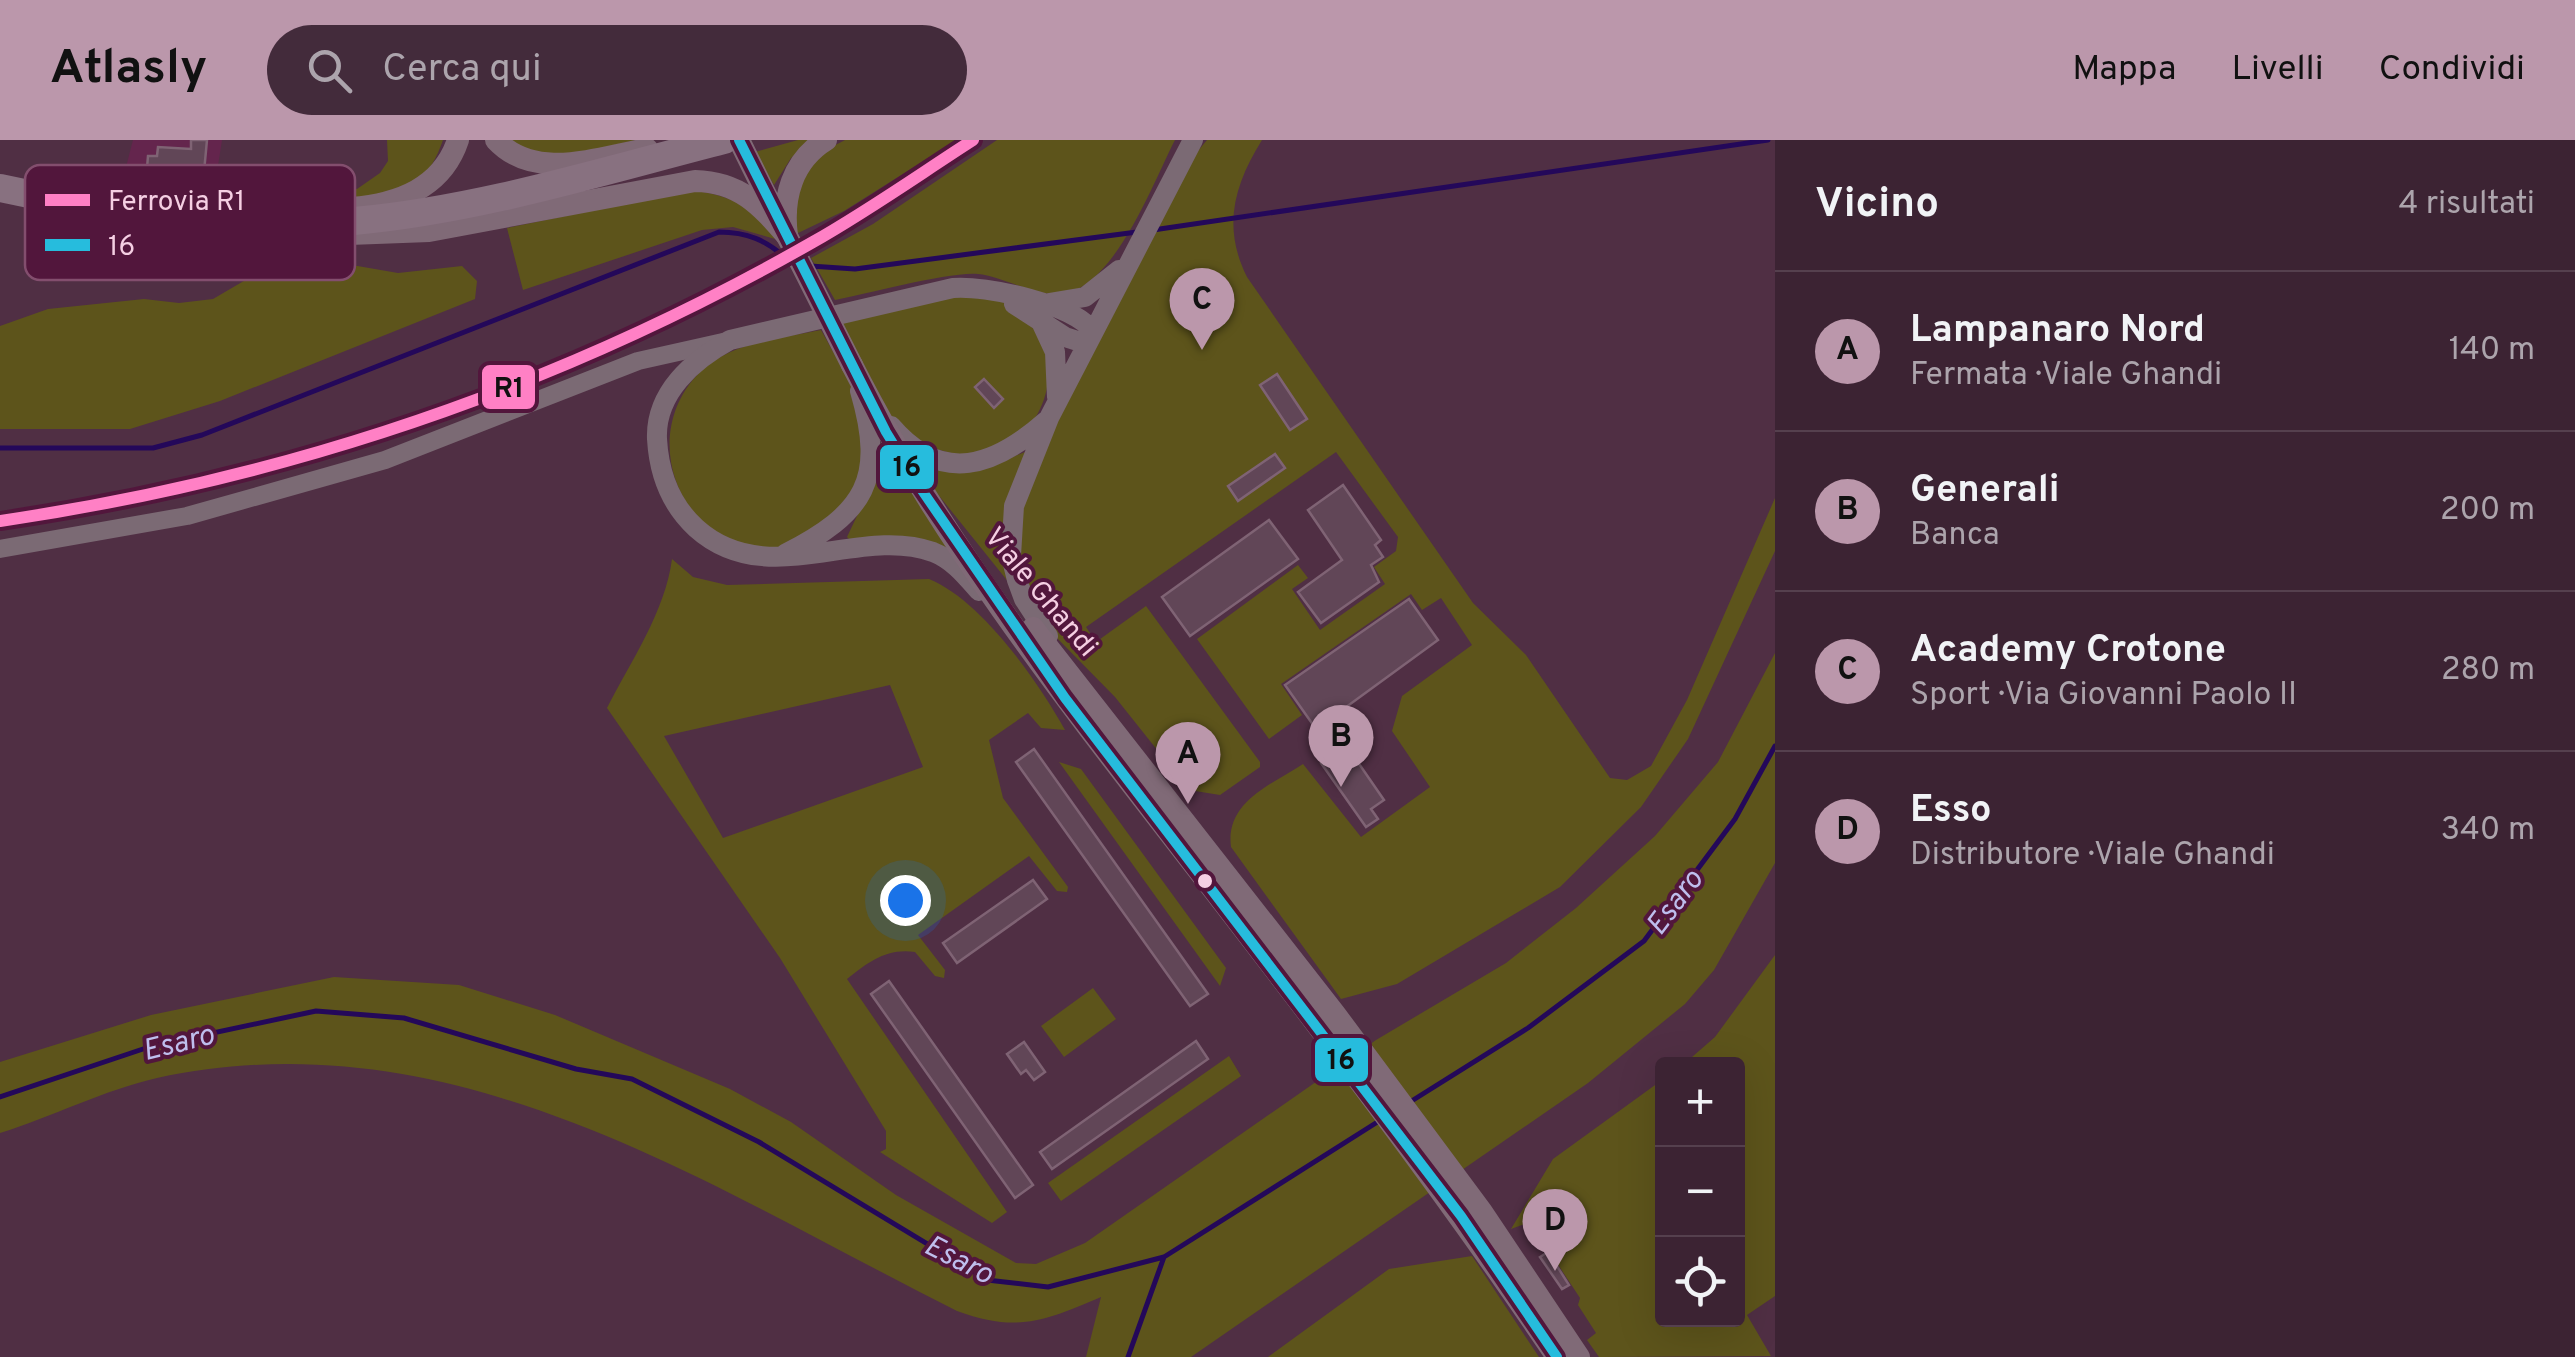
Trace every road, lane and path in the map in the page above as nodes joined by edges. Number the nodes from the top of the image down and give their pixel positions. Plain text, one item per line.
1 (458, 140) edge
2 (496, 140) edge
3 (705, 140) edge
4 (724, 140) edge
5 (826, 140) edge
6 (1193, 140) edge
7 (744, 150) edge
8 (0, 188) edge
9 (25, 193) edge
10 (355, 207) edge
11 (355, 219) edge
12 (355, 233) edge
13 (787, 236) junction
14 (1131, 258) junction
15 (1036, 310) junction
16 (1090, 338) junction
17 (730, 340) junction
18 (852, 366) junction
19 (1053, 411) junction
20 (0, 549) edge
21 (782, 555) junction
22 (1072, 691) junction
23 (1557, 1357) edge
24 (1579, 1357) edge

1 - 10 main road
2 - 3 main road
4 - 11 main road
5 - 13 main road
6 - 14 street
7 - 13 main road
8 - 9 main road
12 - 13 main road
13 - 18 main road, Viale Ghandi, bridge
14 - 15 street
14 - 16 street
15 - 16 street
15 - 17 street
15 - 19 street
16 - 19 street
17 - 20 street
17 - 21 street
18 - 19 street
18 - 21 street
18 - 22 main road, Viale Ghandi
19 - 22 street
21 - 22 street
22 - 23 main road, Viale Ghandi
22 - 24 main road, Viale Ghandi

